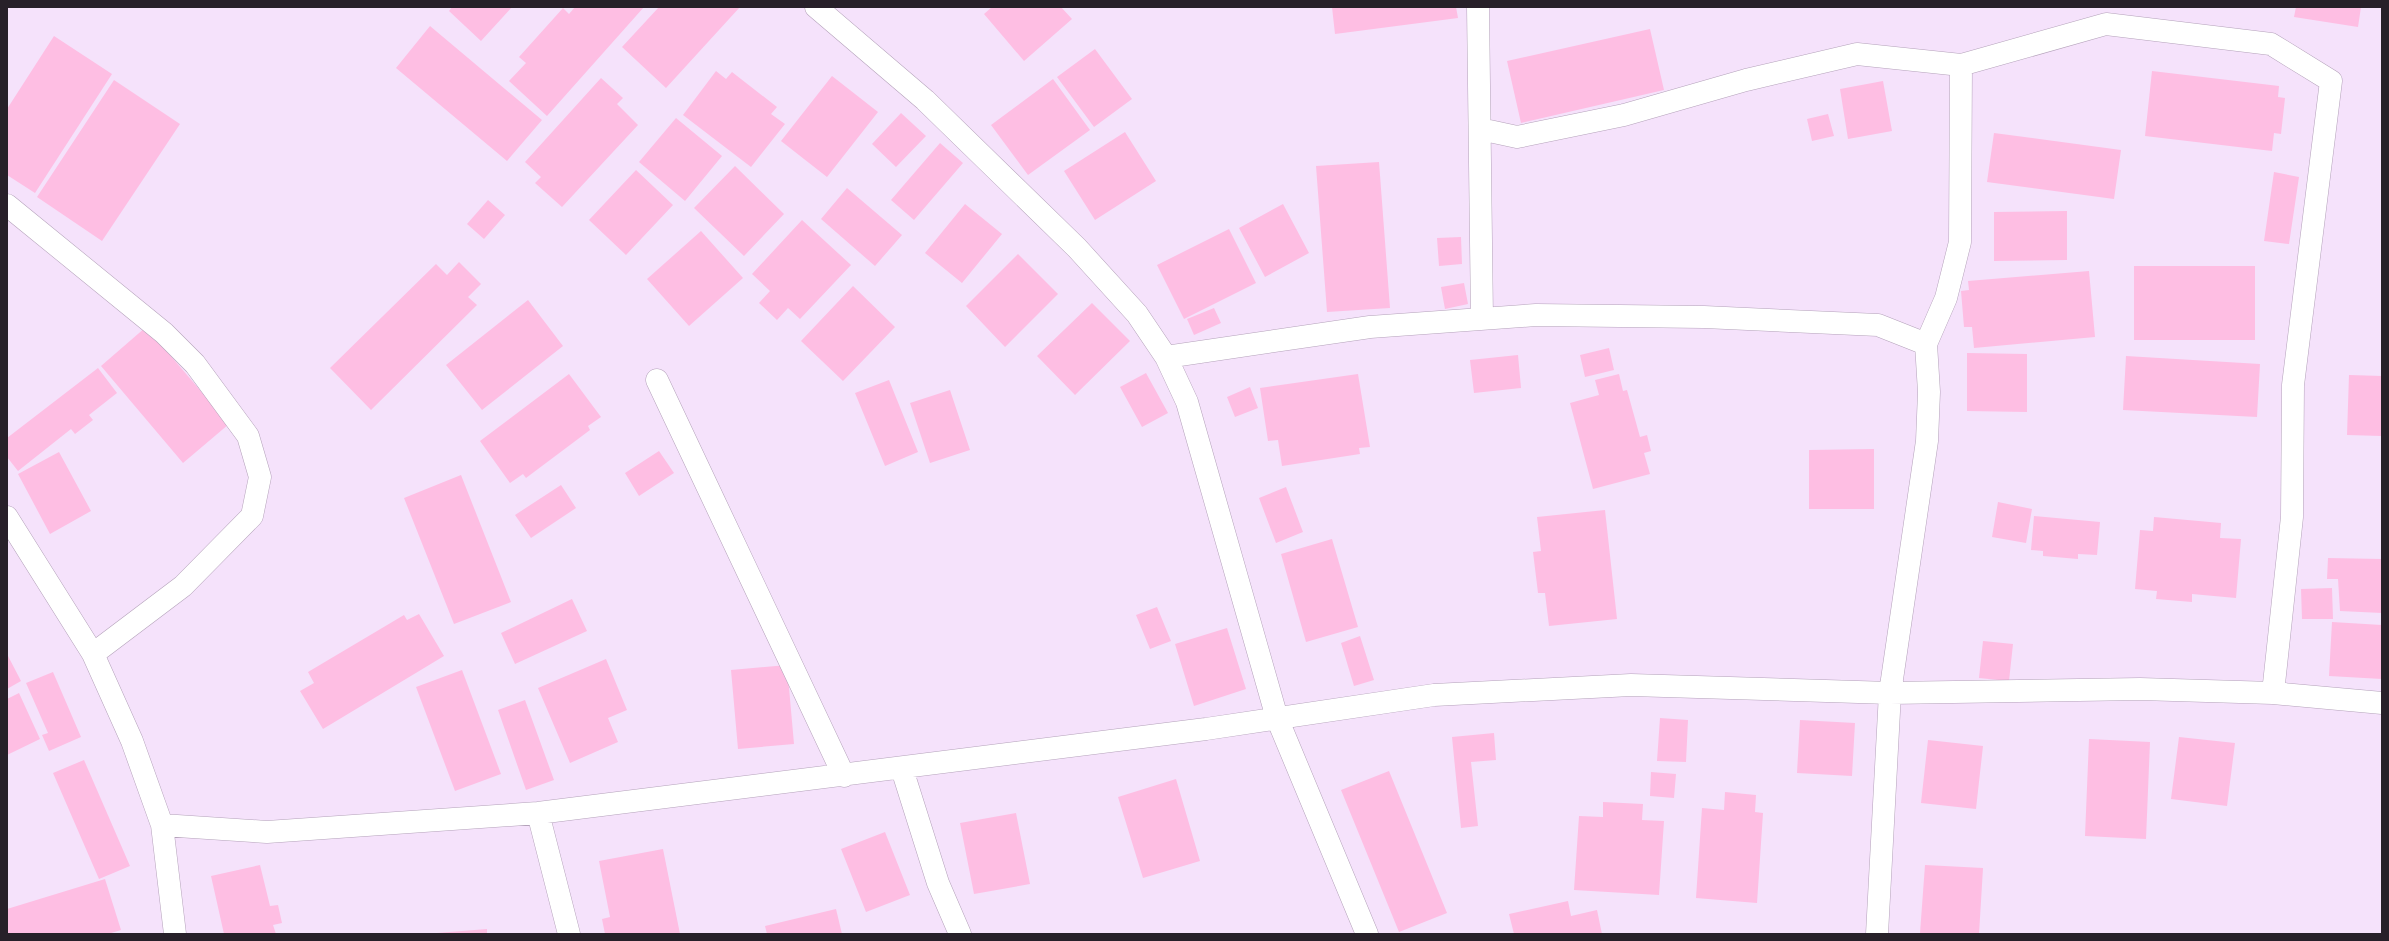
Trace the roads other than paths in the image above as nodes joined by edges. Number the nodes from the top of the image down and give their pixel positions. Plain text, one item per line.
1 (816, 7) edge
2 (1478, 7) edge
3 (1961, 65) junction
4 (1480, 129) junction
5 (7, 205) edge
6 (1482, 319) junction
7 (1926, 344) junction
8 (1166, 356) junction
9 (657, 380) dead end
10 (7, 517) edge
11 (93, 654) junction
12 (1890, 693) junction
13 (2273, 693) junction
14 (2382, 703) edge
15 (1277, 718) junction
16 (902, 768) junction
17 (844, 776) junction
18 (538, 813) junction
19 (162, 825) junction
20 (175, 934) edge
21 (569, 934) edge
22 (960, 934) edge
23 (1367, 934) edge
24 (1877, 934) edge

1 - 8 street
2 - 4 street
3 - 4 street
3 - 7 street
3 - 13 street
4 - 6 street
5 - 11 street
6 - 7 street
6 - 8 street
7 - 12 street
8 - 15 street
9 - 17 street
10 - 11 street
11 - 19 street
12 - 13 street
12 - 15 street
12 - 24 street
13 - 14 street
15 - 16 street
15 - 23 street
16 - 17 street
16 - 22 street
17 - 18 street
18 - 19 street
18 - 21 street
19 - 20 street

